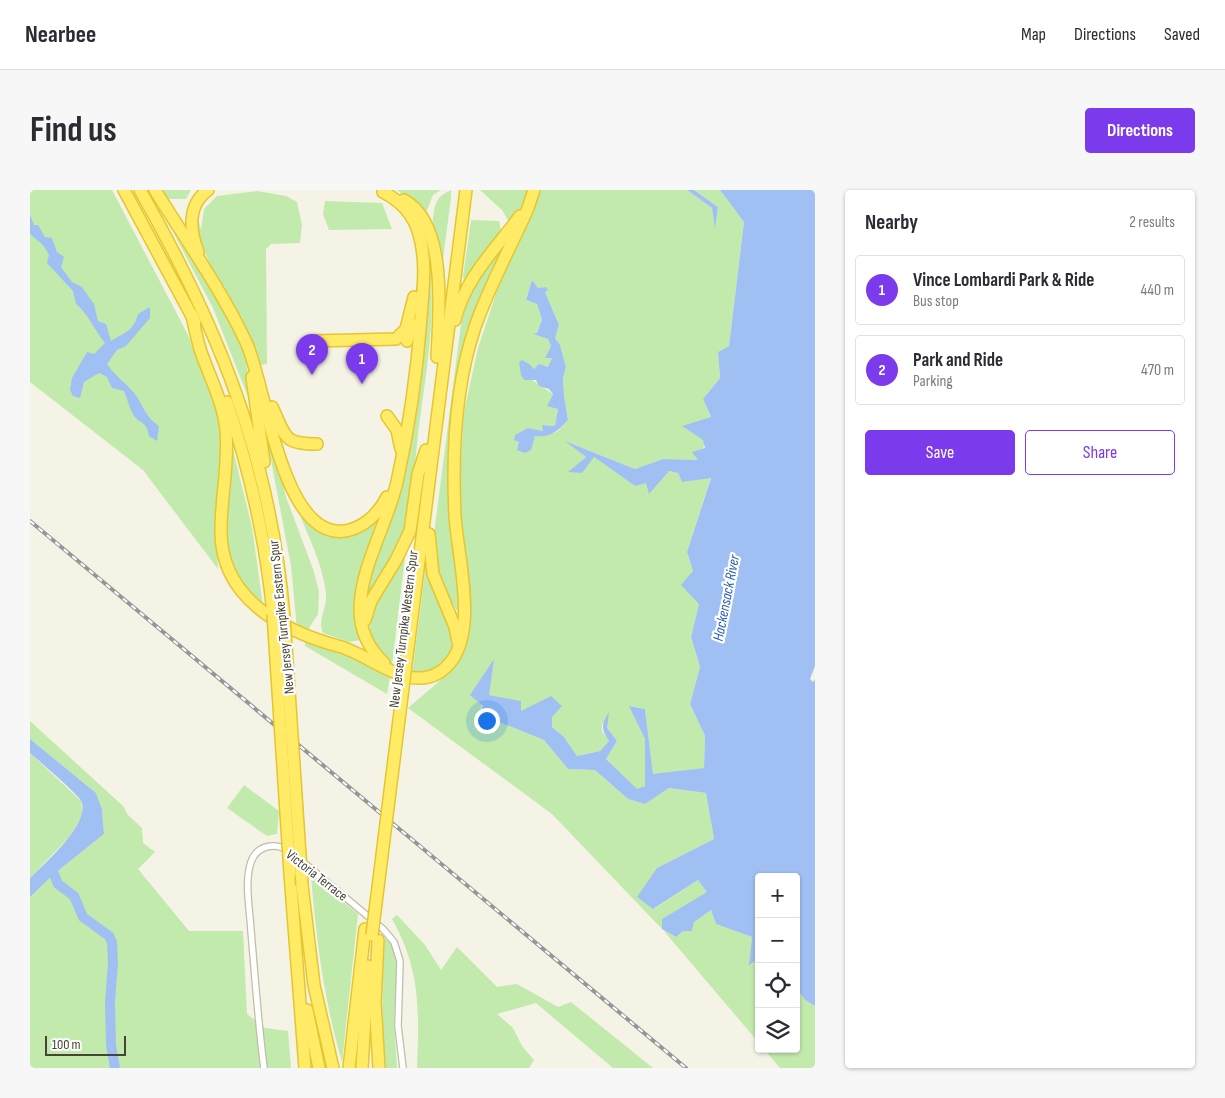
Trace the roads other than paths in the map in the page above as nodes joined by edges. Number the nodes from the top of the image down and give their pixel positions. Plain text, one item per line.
1 (124, 190) edge
2 (140, 190) edge
3 (155, 190) edge
4 (208, 190) edge
5 (371, 190) edge
6 (459, 190) edge
7 (466, 190) edge
8 (534, 190) edge
9 (384, 192) junction
10 (422, 250) junction
11 (453, 262) junction
12 (214, 283) junction
13 (414, 297) junction
14 (192, 315) junction
15 (239, 328) junction
16 (314, 341) dead end
17 (407, 341) dead end
18 (438, 357) junction
19 (258, 375) junction
20 (442, 383) junction
21 (387, 416) dead end
22 (317, 444) dead end
23 (426, 450) junction
24 (400, 462) junction
25 (430, 479) junction
26 (272, 526) junction
27 (278, 615) junction
28 (406, 638) junction
29 (367, 640) junction
30 (458, 649) junction
31 (394, 671) junction
32 (372, 935) junction
33 (296, 962) junction
34 (362, 1065) edge
35 (264, 1068) edge
36 (305, 1068) edge
37 (319, 1068) edge
38 (334, 1068) edge
39 (349, 1068) edge
40 (378, 1068) edge
41 (402, 1068) edge

1 - 14 highway, New Jersey Turnpike Eastern Spur
2 - 26 highway, New Jersey Turnpike Eastern Spur
3 - 12 highway
4 - 12 highway
5 - 9 highway
6 - 11 highway, New Jersey Turnpike Western Spur
7 - 11 highway, New Jersey Turnpike Western Spur
8 - 20 highway
8 - 30 highway
9 - 10 highway
9 - 18 highway
10 - 13 highway
10 - 24 highway
11 - 18 highway, New Jersey Turnpike Western Spur
11 - 20 highway, New Jersey Turnpike Western Spur
12 - 15 highway
13 - 16 highway
13 - 17 highway
14 - 27 highway, New Jersey Turnpike Eastern Spur
14 - 31 highway
15 - 19 highway
15 - 26 highway
18 - 23 highway, New Jersey Turnpike Western Spur
19 - 22 highway
19 - 24 highway
20 - 25 highway, New Jersey Turnpike Western Spur
21 - 24 highway
23 - 28 highway, New Jersey Turnpike Western Spur
23 - 29 highway
24 - 29 highway
25 - 28 highway, New Jersey Turnpike Western Spur
25 - 30 highway
26 - 27 highway, New Jersey Turnpike Eastern Spur
27 - 33 highway, New Jersey Turnpike Eastern Spur, bridge
27 - 38 highway, New Jersey Turnpike Eastern Spur, bridge
28 - 32 highway, New Jersey Turnpike Western Spur
28 - 32 highway, New Jersey Turnpike Western Spur, bridge
29 - 31 highway
30 - 31 highway
32 - 34 highway, New Jersey Turnpike Western Spur
32 - 39 highway, New Jersey Turnpike Western Spur
32 - 40 highway
33 - 36 highway, New Jersey Turnpike Eastern Spur
33 - 37 highway
35 - 41 street, Victoria Terrace

